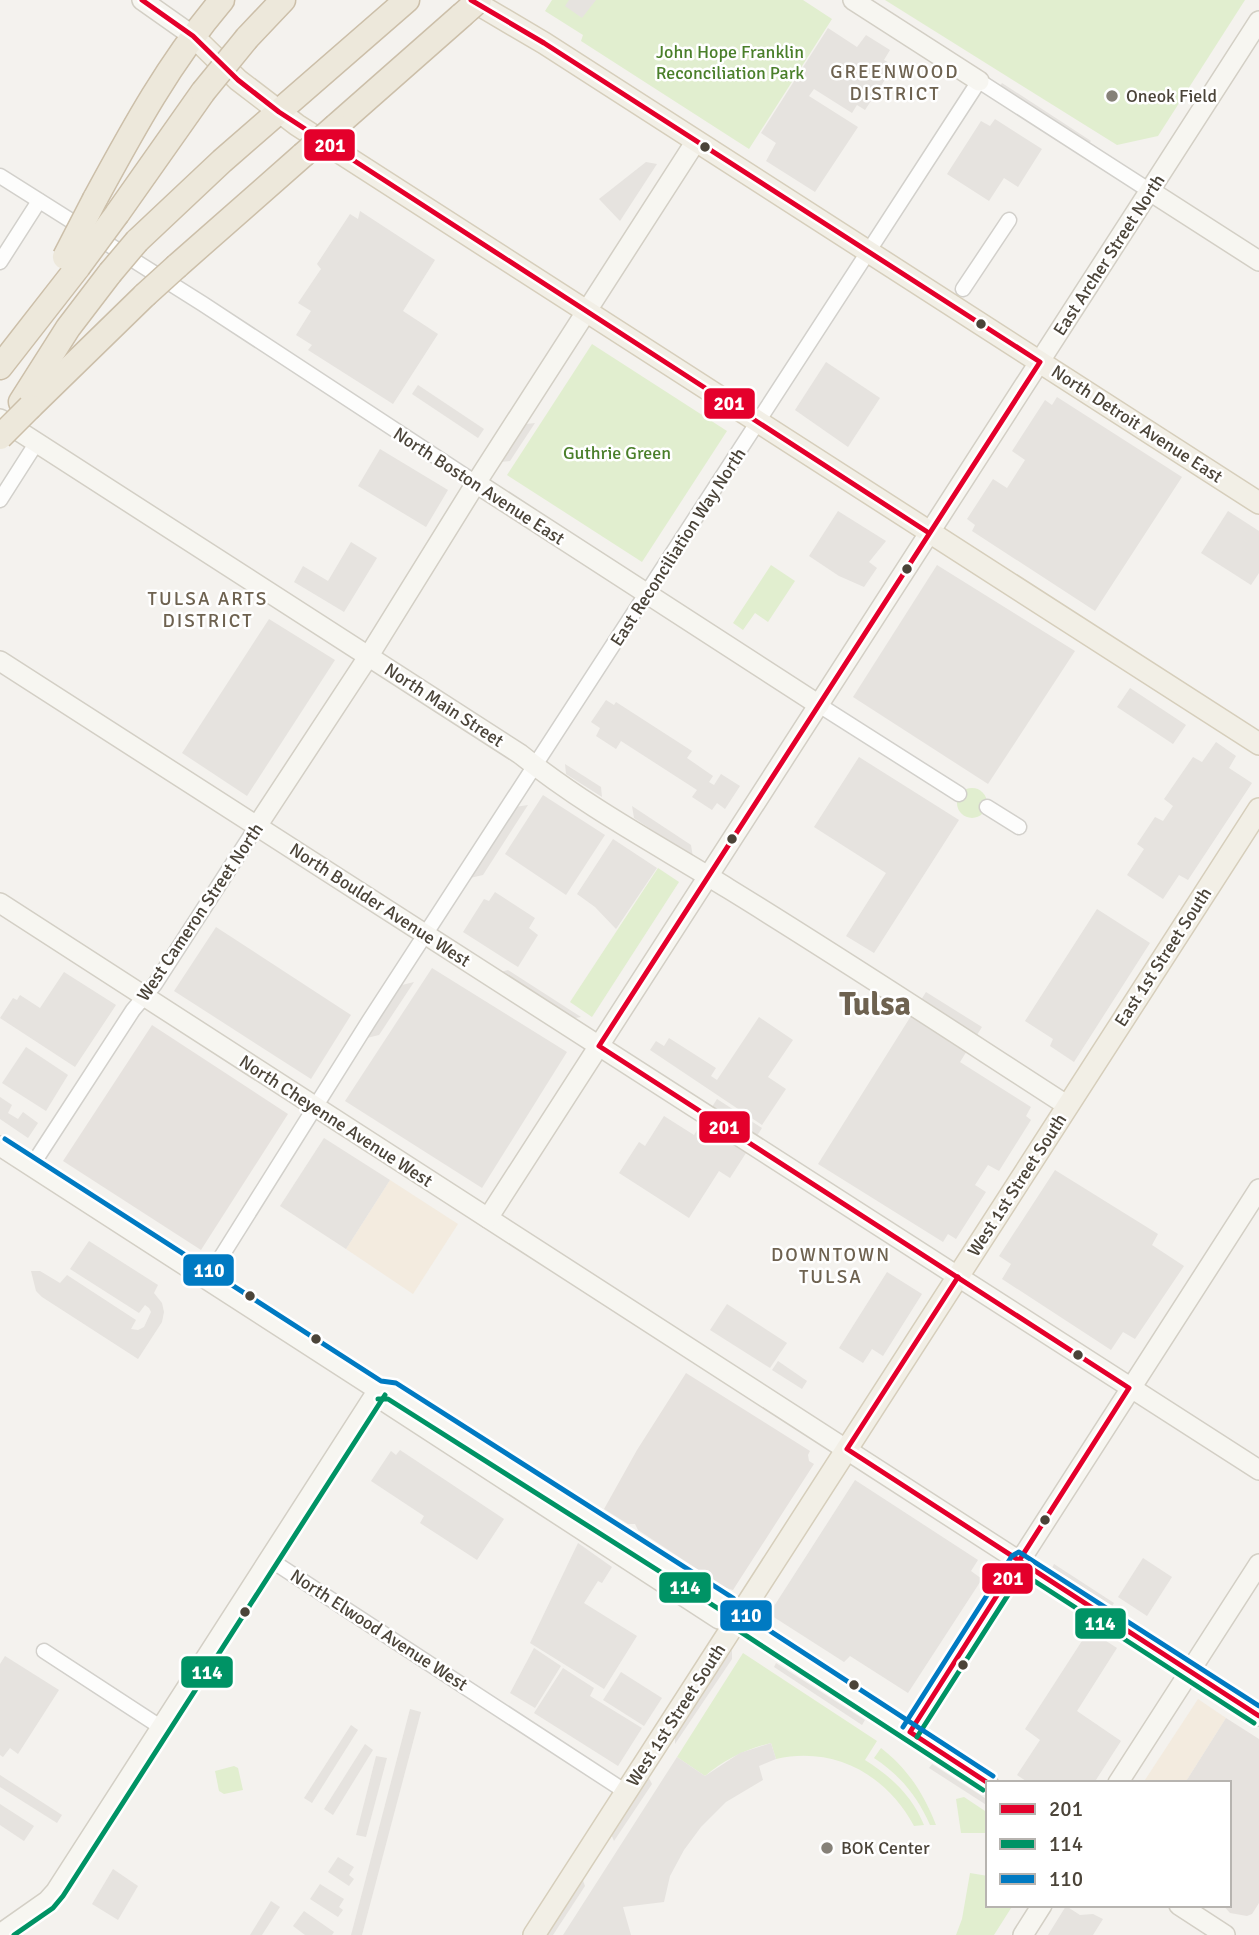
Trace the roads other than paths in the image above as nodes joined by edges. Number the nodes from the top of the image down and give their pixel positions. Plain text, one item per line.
1 (142, 0) edge
2 (222, 0) edge
3 (283, 0) edge
4 (407, 0) edge
5 (853, 0) edge
6 (471, 5) edge
7 (1259, 22) edge
8 (193, 36) junction
9 (979, 81) junction
10 (279, 113) junction
11 (696, 141) junction
12 (0, 176) edge
13 (1150, 191) junction
14 (39, 201) junction
15 (1009, 220) dead end
16 (869, 252) junction
17 (1259, 261) edge
18 (0, 262) edge
19 (71, 262) junction
20 (963, 289) dead end
21 (587, 313) junction
22 (6, 360) edge
23 (1040, 362) junction
24 (25, 405) junction
25 (0, 419) edge
26 (758, 423) junction
27 (0, 437) edge
28 (37, 442) junction
29 (476, 483) junction
30 (0, 500) edge
31 (1259, 503) edge
32 (929, 533) junction
33 (648, 593) junction
34 (368, 657) junction
35 (0, 660) edge
36 (819, 705) junction
37 (1259, 744) edge
38 (534, 765) junction
39 (959, 794) dead end
40 (987, 807) dead end
41 (1259, 809) edge
42 (257, 826) junction
43 (1019, 827) dead end
44 (707, 876) junction
45 (0, 903) edge
46 (426, 935) junction
47 (144, 997) junction
48 (599, 1046) junction
49 (1068, 1106) junction
50 (314, 1107) junction
51 (0, 1146) edge
52 (31, 1167) junction
53 (1259, 1189) edge
54 (488, 1218) junction
55 (958, 1278) junction
56 (206, 1281) junction
57 (1129, 1388) junction
58 (378, 1390) junction
59 (847, 1449) junction
60 (1259, 1470) edge
61 (269, 1559) junction
62 (1019, 1561) junction
63 (1259, 1564) edge
64 (737, 1620) junction
65 (44, 1651) dead end
66 (1189, 1671) junction
67 (1259, 1716) edge
68 (162, 1728) junction
69 (910, 1732) junction
70 (1119, 1781) edge
71 (986, 1782) edge
72 (625, 1792) junction
73 (1041, 1907) edge
74 (1182, 1907) edge
75 (0, 1934) edge
76 (534, 1935) edge
77 (1023, 1935) edge
78 (1225, 1935) edge

1 - 8 street
2 - 8 highway
3 - 19 highway, bridge
4 - 10 highway
5 - 9 street
6 - 11 main road, North Detroit Avenue East
6 - 24 highway, bridge
7 - 13 street, East Archer Street North
8 - 10 main road
8 - 19 highway, bridge
9 - 13 street
9 - 16 street, East Reconciliation Way North
10 - 21 main road
10 - 24 highway, bridge
11 - 16 main road, North Detroit Avenue East
11 - 21 street, West Cameron Street North
12 - 14 street, North Boston Avenue East
13 - 17 street
13 - 23 street, East Archer Street North
14 - 18 street
14 - 29 street, North Boston Avenue East
15 - 20 street
16 - 23 main road, North Detroit Avenue East
16 - 26 street, East Reconciliation Way North
19 - 22 highway
21 - 26 main road
21 - 29 street, West Cameron Street North
23 - 31 main road, North Detroit Avenue East
23 - 32 street, East Archer Street North
24 - 27 highway, bridge
25 - 28 street, North Main Street
26 - 32 main road
26 - 33 street, East Reconciliation Way North
28 - 30 street
28 - 34 street, North Main Street
29 - 33 street, North Boston Avenue East
29 - 34 street, West Cameron Street North
32 - 36 street, East Archer Street North
32 - 37 main road
33 - 36 street, North Boston Avenue East
33 - 38 street, East Reconciliation Way North
34 - 38 street, North Main Street
34 - 42 street, West Cameron Street North
35 - 42 street, North Boulder Avenue West
36 - 39 street, North Boston Avenue East
36 - 44 street, East Archer Street North
38 - 44 street, North Main Street
38 - 46 street, East Reconciliation Way North
40 - 43 street
41 - 49 main road, East 1st Street South
42 - 46 street, North Boulder Avenue West
42 - 47 street, West Cameron Street North
44 - 48 street, East Archer Street North
44 - 49 street, North Main Street
45 - 47 street, North Cheyenne Avenue West
46 - 48 street, North Boulder Avenue West
46 - 50 street, East Reconciliation Way North
47 - 50 street, North Cheyenne Avenue West
47 - 52 street, West Cameron Street North
48 - 54 street, East Archer Street North
48 - 55 street, North Boulder Avenue West
49 - 55 main road, West 1st Street South
50 - 54 street, North Cheyenne Avenue West
50 - 56 street, East Reconciliation Way North
51 - 52 street
52 - 56 street
53 - 57 street
54 - 59 street, North Cheyenne Avenue West
55 - 57 street, North Boulder Avenue West
55 - 59 main road, West 1st Street South
56 - 58 street
57 - 60 street, North Boulder Avenue West
57 - 62 street
58 - 61 street
58 - 64 street
59 - 62 street, North Cheyenne Avenue West
59 - 64 main road, West 1st Street South
61 - 68 street
61 - 72 street, North Elwood Avenue West
62 - 66 street, North Cheyenne Avenue West
62 - 69 street
63 - 66 street
64 - 69 street
64 - 72 main road, West 1st Street South
65 - 68 street
66 - 67 street, North Cheyenne Avenue West
66 - 70 street
68 - 75 street
69 - 71 street
72 - 76 main road, West 1st Street South
73 - 77 street
74 - 78 street

